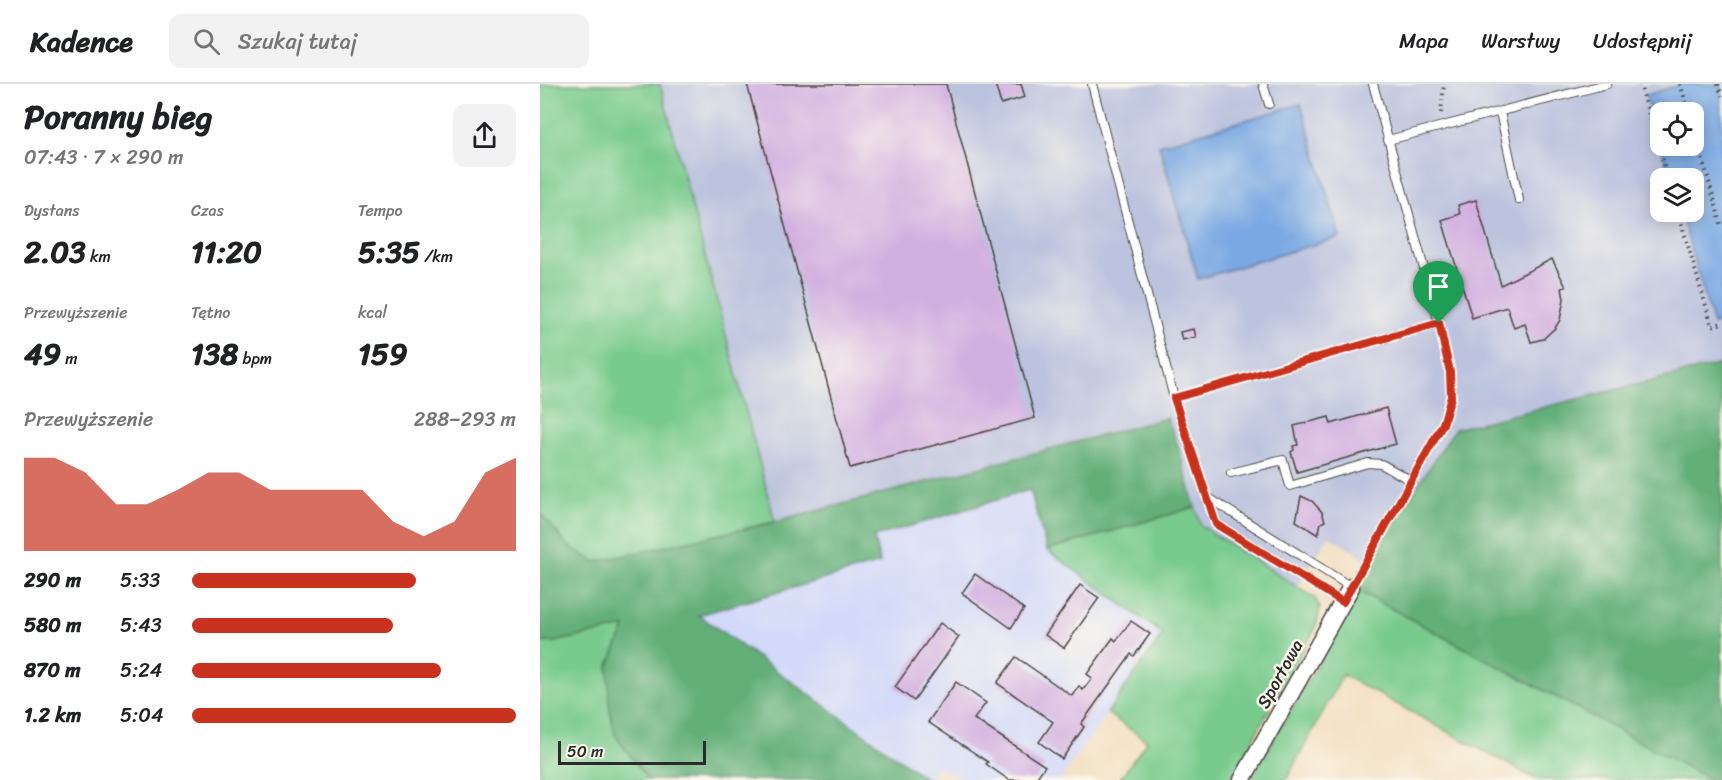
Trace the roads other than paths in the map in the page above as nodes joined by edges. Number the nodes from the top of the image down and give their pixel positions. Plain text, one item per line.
1 (1092, 84) edge
2 (1263, 84) edge
3 (1372, 84) edge
4 (1607, 84) edge
5 (1586, 87) edge
6 (1269, 104) dead end
7 (1500, 112) junction
8 (1388, 140) junction
9 (1520, 200) dead end
10 (1439, 323) junction
11 (1174, 398) junction
12 (1231, 473) dead end
13 (1412, 481) junction
14 (1207, 497) junction
15 (1351, 587) junction
16 (1343, 602) junction
17 (1242, 780) edge

1 - 11 lane
2 - 6 lane
3 - 8 lane
4 - 5 lane
5 - 7 lane
7 - 8 lane
7 - 9 lane
8 - 10 lane
10 - 11 lane
10 - 13 lane
11 - 14 lane
12 - 13 lane
13 - 15 lane
14 - 15 lane
14 - 16 lane
15 - 16 street, Sportowa
16 - 17 street, Sportowa

